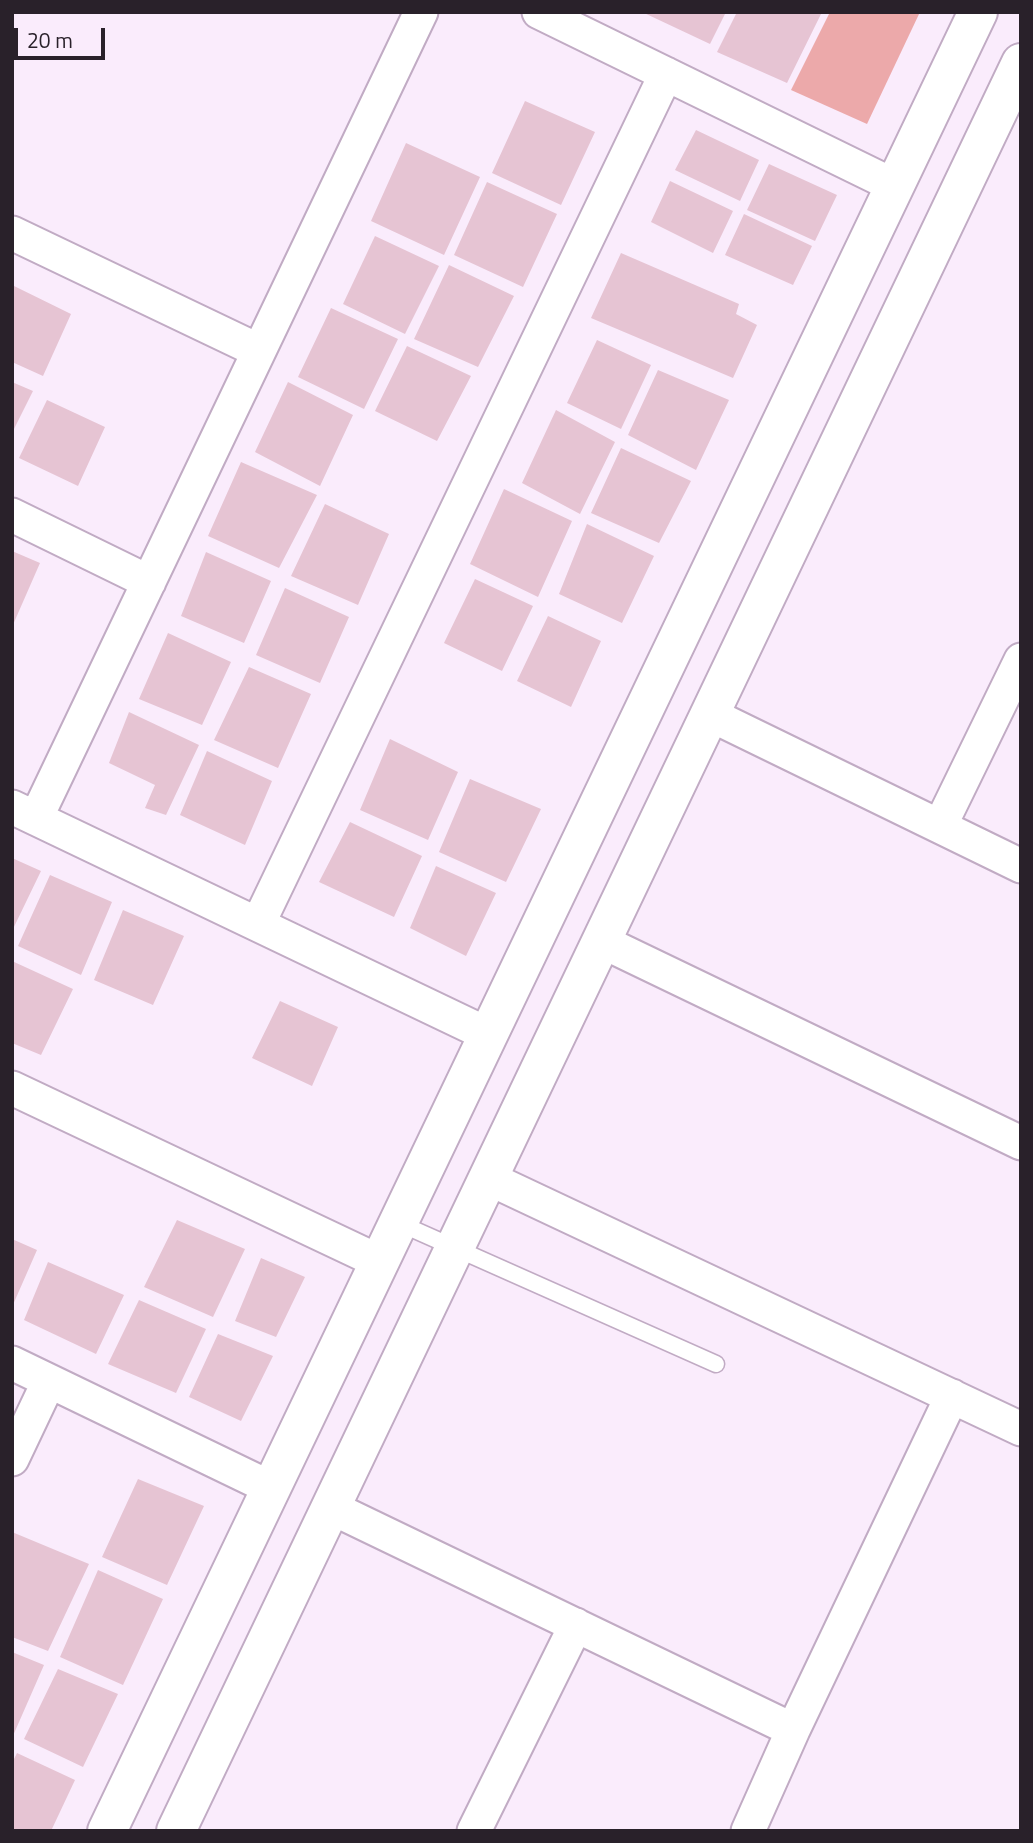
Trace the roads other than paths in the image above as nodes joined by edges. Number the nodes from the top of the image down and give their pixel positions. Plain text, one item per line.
1 (421, 12) edge
2 (539, 12) edge
3 (978, 12) edge
4 (1021, 63) edge
5 (666, 74) junction
6 (895, 186) junction
7 (12, 233) edge
8 (259, 351) junction
9 (12, 515) edge
10 (149, 582) junction
11 (1021, 660) edge
12 (709, 714) junction
13 (24, 812) edge
14 (940, 826) junction
15 (1021, 866) edge
16 (258, 924) junction
17 (601, 942) junction
18 (489, 1035) junction
19 (12, 1088) edge
20 (1021, 1143) edge
21 (488, 1178) junction
22 (399, 1223) junction
23 (455, 1247) junction
24 (380, 1262) junction
25 (12, 1363) edge
26 (716, 1364) dead end
27 (49, 1381) junction
28 (952, 1395) junction
29 (1021, 1429) edge
30 (12, 1459) edge
31 (271, 1488) junction
32 (330, 1507) junction
33 (576, 1625) junction
34 (793, 1730) junction
35 (107, 1831) edge
36 (176, 1831) edge
37 (474, 1831) edge
38 (748, 1831) edge

1 - 8 street
2 - 5 street
3 - 6 main road
4 - 12 main road
5 - 6 street
5 - 16 street
6 - 18 main road
7 - 8 street
8 - 10 street
9 - 10 street
10 - 13 street
11 - 14 street
12 - 14 street
12 - 17 main road
13 - 16 street
14 - 15 street
16 - 18 street
17 - 20 street
17 - 21 main road
18 - 22 main road
19 - 24 street
21 - 23 main road
21 - 28 street
22 - 23 lane
22 - 24 main road
23 - 26 lane
23 - 32 main road
24 - 31 main road
25 - 27 street
27 - 30 street
27 - 31 street
28 - 29 street
28 - 34 street
31 - 35 main road
32 - 33 street
32 - 36 main road
33 - 34 street
33 - 37 street
34 - 38 street

